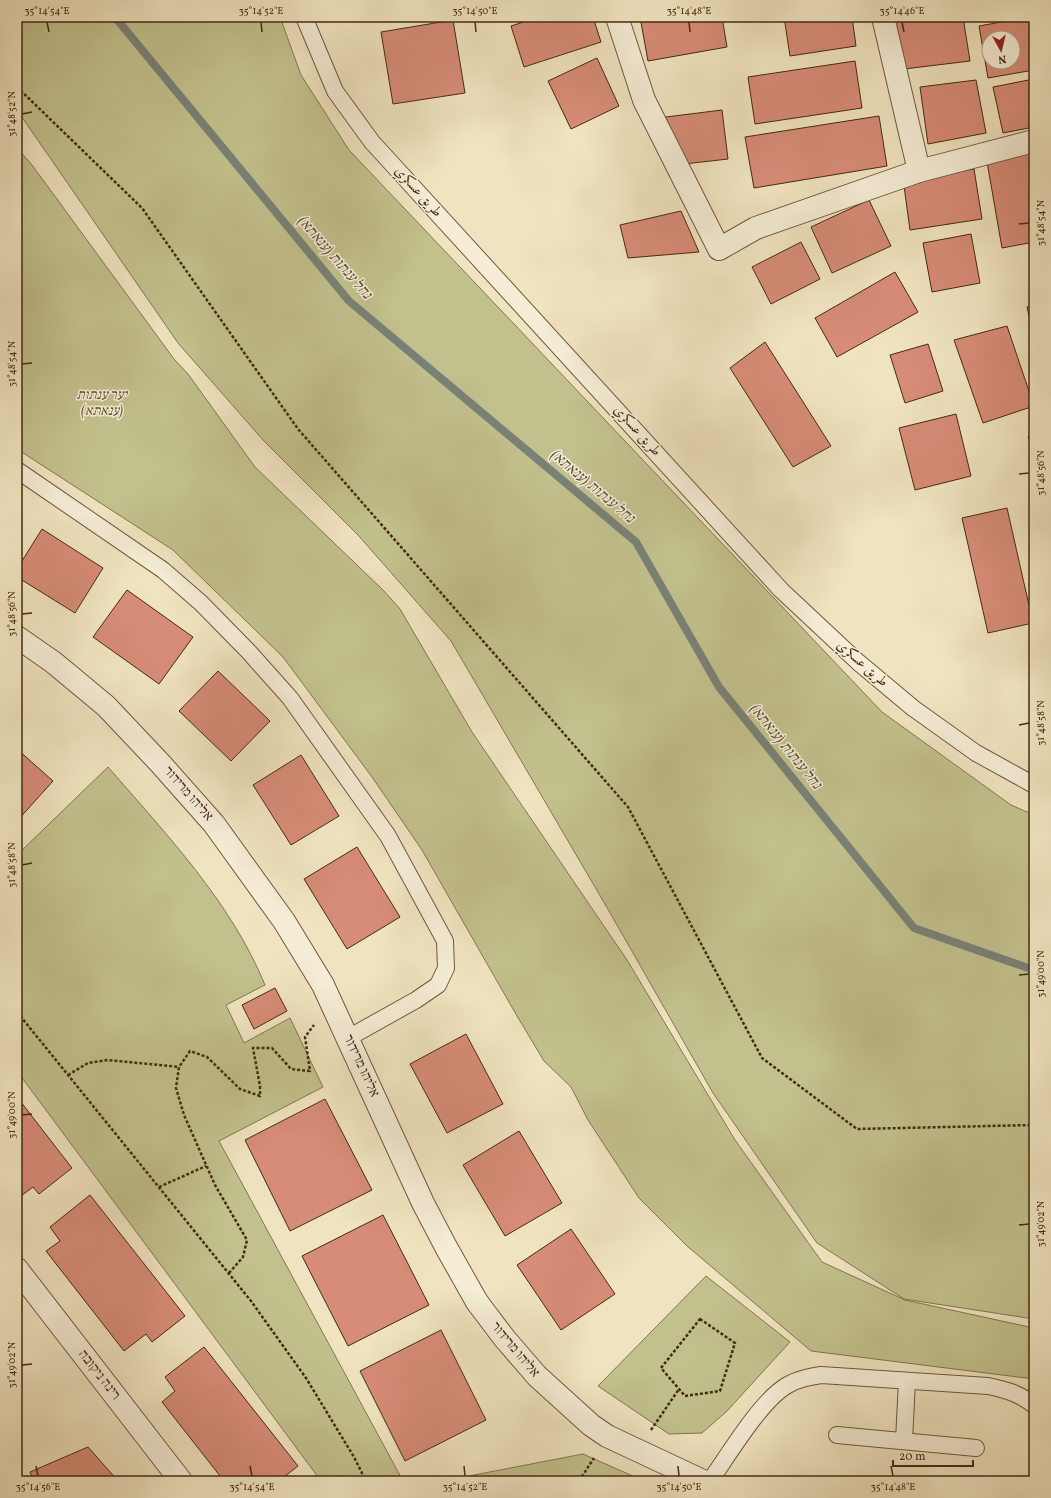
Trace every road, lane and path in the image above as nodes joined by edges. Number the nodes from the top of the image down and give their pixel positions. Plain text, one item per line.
1 (304, 17) edge
2 (617, 17) edge
3 (883, 17) edge
4 (17, 87) edge
5 (1034, 141) edge
6 (919, 171) junction
7 (17, 470) edge
8 (17, 637) edge
9 (1034, 785) edge
10 (331, 1002) junction
11 (17, 1012) edge
12 (348, 1038) junction
13 (179, 1067) junction
14 (68, 1075) junction
15 (1034, 1125) edge
16 (206, 1166) junction
17 (159, 1187) junction
18 (17, 1269) edge
19 (229, 1273) junction
20 (907, 1381) junction
21 (679, 1389) junction
22 (1034, 1405) edge
23 (837, 1435) dead end
24 (904, 1441) junction
25 (976, 1448) dead end
26 (636, 1450) junction
27 (181, 1481) edge
28 (366, 1481) edge
29 (704, 1481) edge
30 (710, 1481) edge

1 - 9 lane, طريق عسكري
2 - 6 street
3 - 6 street
4 - 15 path
5 - 6 street
7 - 12 lane
8 - 10 street, אליהו מרידור
10 - 12 street, אליהו מרידור
10 - 13 path
11 - 14 path
12 - 26 street, אליהו מרידור
13 - 14 path
13 - 16 path
14 - 17 path
16 - 17 path
16 - 19 path
17 - 19 path
18 - 27 street, רינה ניקובה
19 - 28 path
20 - 22 lane
20 - 24 lane
20 - 30 lane
21 - 21 path
21 - 26 path
23 - 24 lane
24 - 25 lane
26 - 29 street, אליהו מרידור

